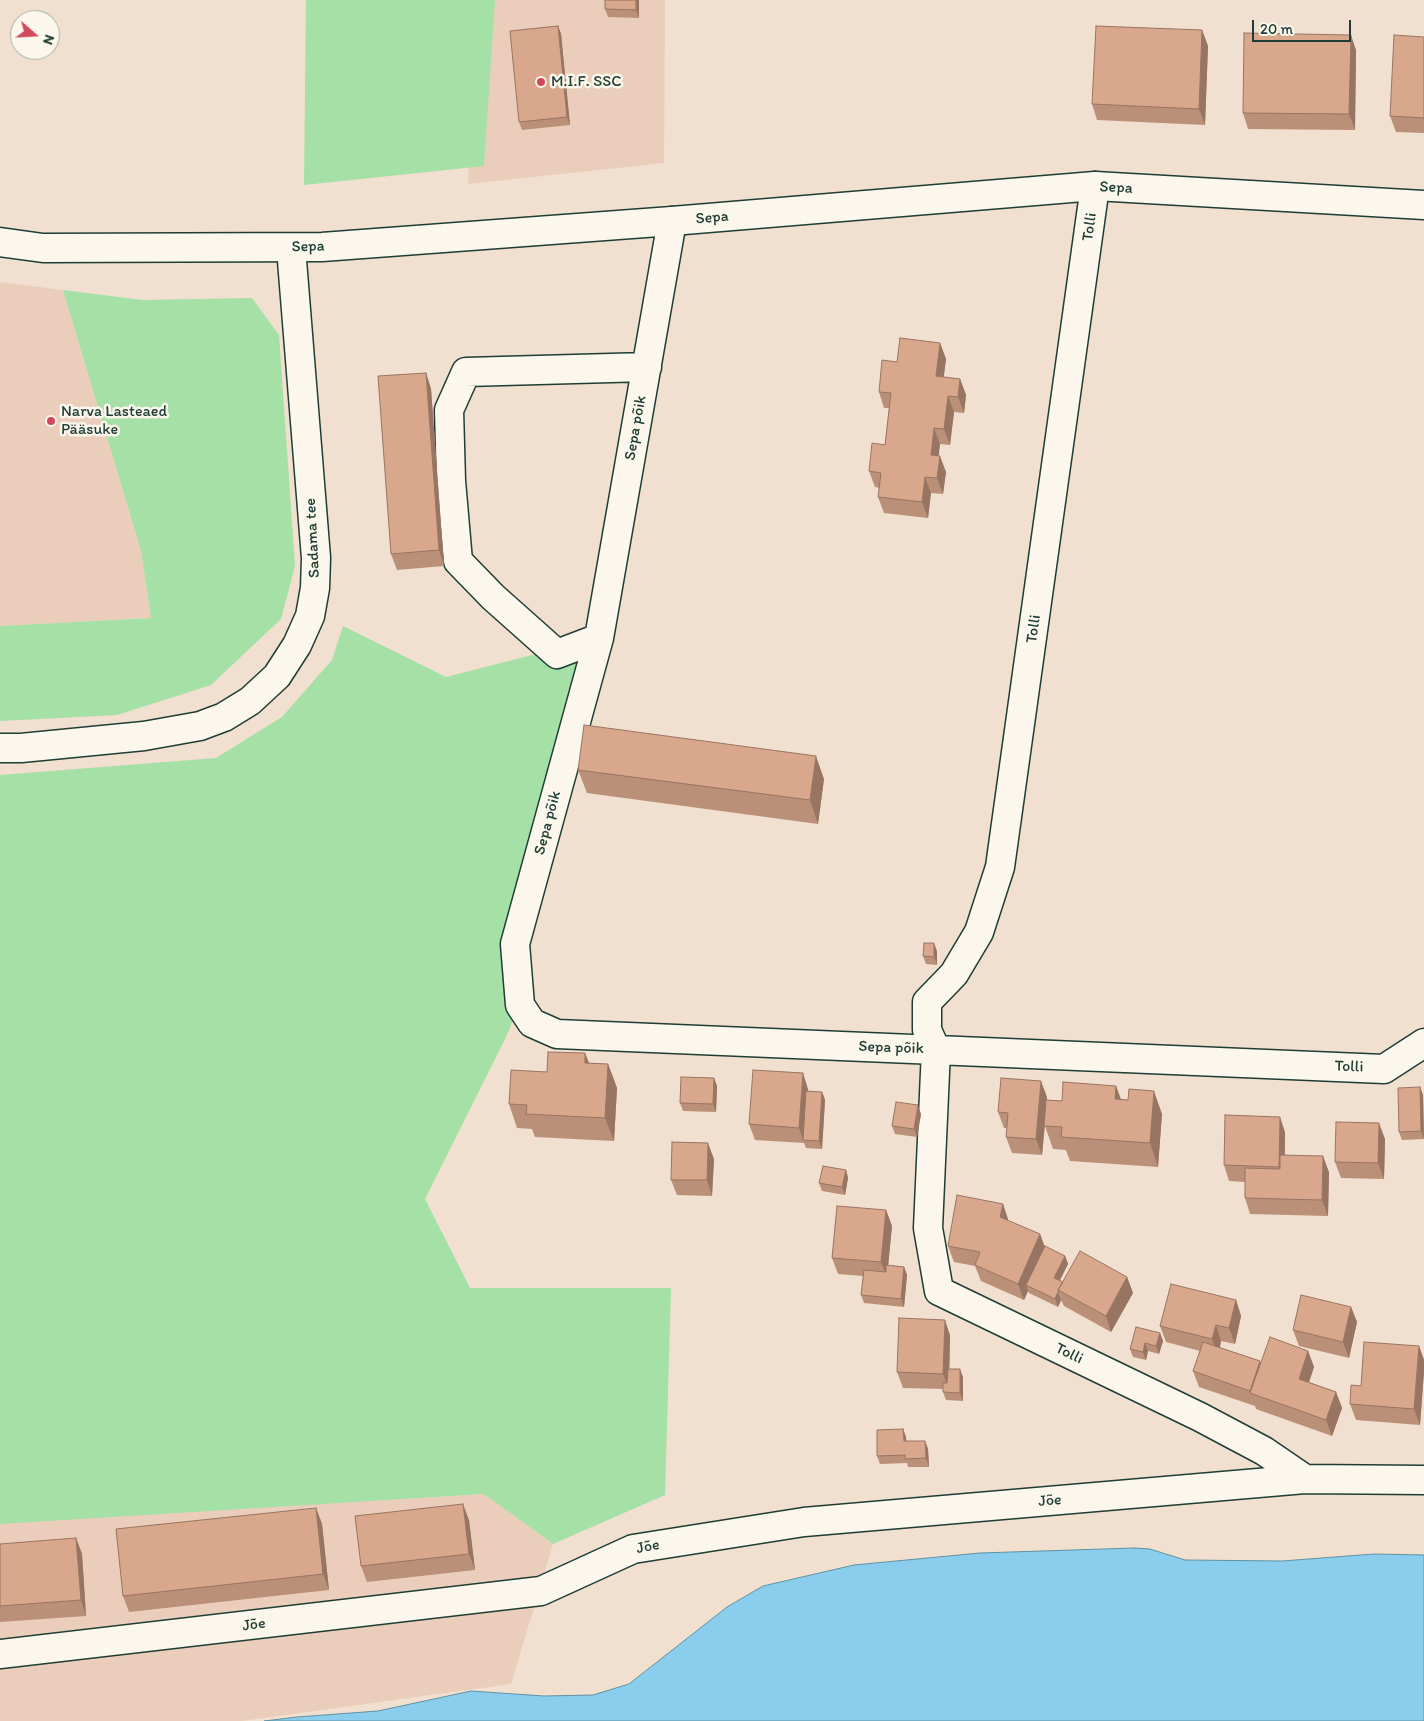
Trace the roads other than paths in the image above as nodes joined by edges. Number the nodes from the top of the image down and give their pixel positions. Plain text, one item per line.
1 (1096, 186) junction
2 (1424, 205) edge
3 (672, 221) junction
4 (0, 242) edge
5 (291, 248) junction
6 (646, 367) junction
7 (598, 638) junction
8 (0, 748) edge
9 (1424, 1043) edge
10 (936, 1050) junction
11 (1304, 1479) junction
12 (1424, 1480) edge
13 (0, 1654) edge

1 - 2 street, Sepa
1 - 3 street, Sepa
1 - 10 street, Tolli
3 - 5 street, Sepa
3 - 6 street, Sepa põik
4 - 5 street, Sepa
5 - 8 street, Sadama tee
6 - 7 street, Sepa põik
6 - 7 street
7 - 10 street, Sepa põik
9 - 10 street, Tolli
10 - 11 street, Tolli
11 - 12 street
11 - 13 street, Jõe

